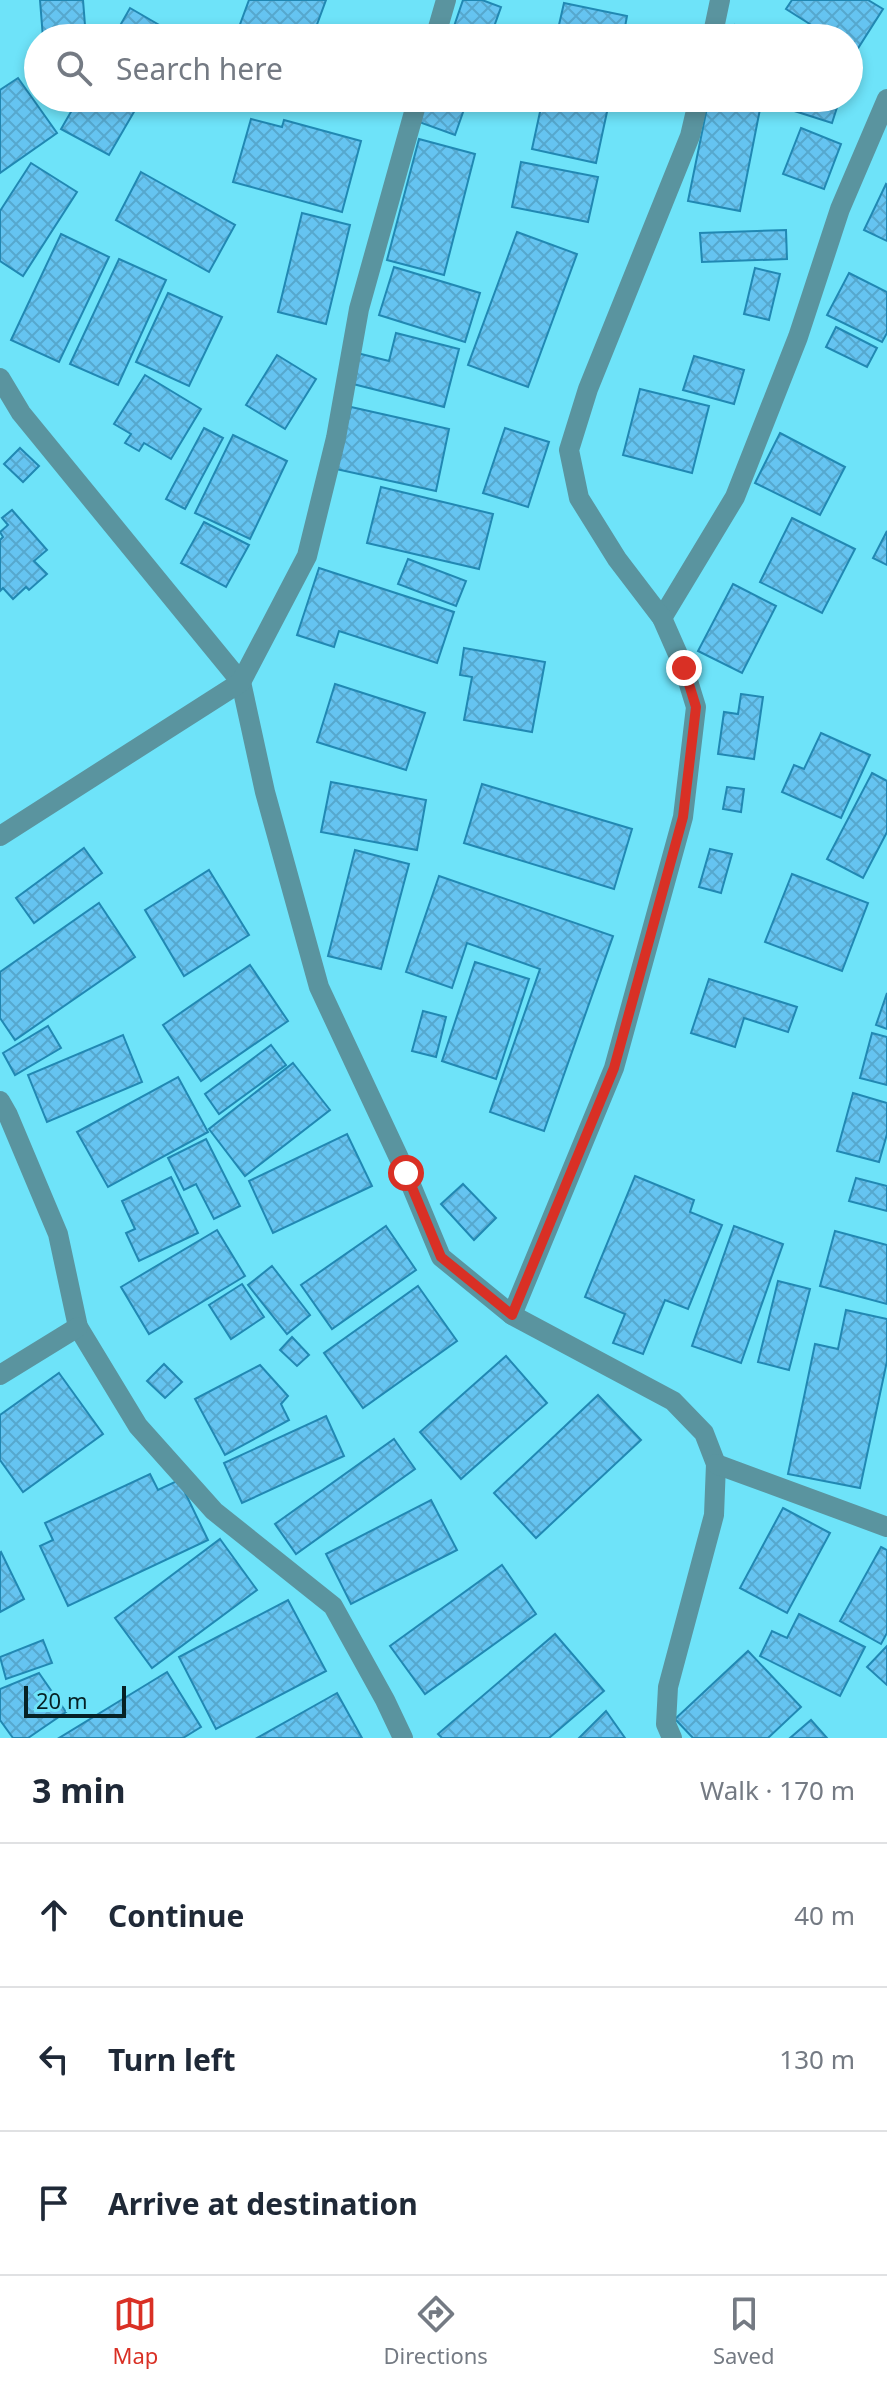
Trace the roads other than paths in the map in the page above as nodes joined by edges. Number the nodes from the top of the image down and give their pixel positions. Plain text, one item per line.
1 (446, 0) edge
2 (720, 0) edge
3 (439, 24) edge
4 (715, 24) edge
5 (887, 99) edge
6 (414, 112) edge
7 (696, 112) edge
8 (0, 378) edge
9 (662, 618) junction
10 (241, 682) junction
11 (0, 836) edge
12 (3, 1110) edge
13 (512, 1315) junction
14 (78, 1327) junction
15 (0, 1375) edge
16 (716, 1464) junction
17 (887, 1527) edge
18 (403, 1738) edge
19 (672, 1738) edge

1 - 3 street
2 - 4 street
5 - 9 street
6 - 10 street
7 - 9 street
8 - 10 street
9 - 13 street
10 - 11 street
10 - 13 street
12 - 14 street
13 - 16 street
14 - 15 street
14 - 18 street
16 - 17 street
16 - 19 street

